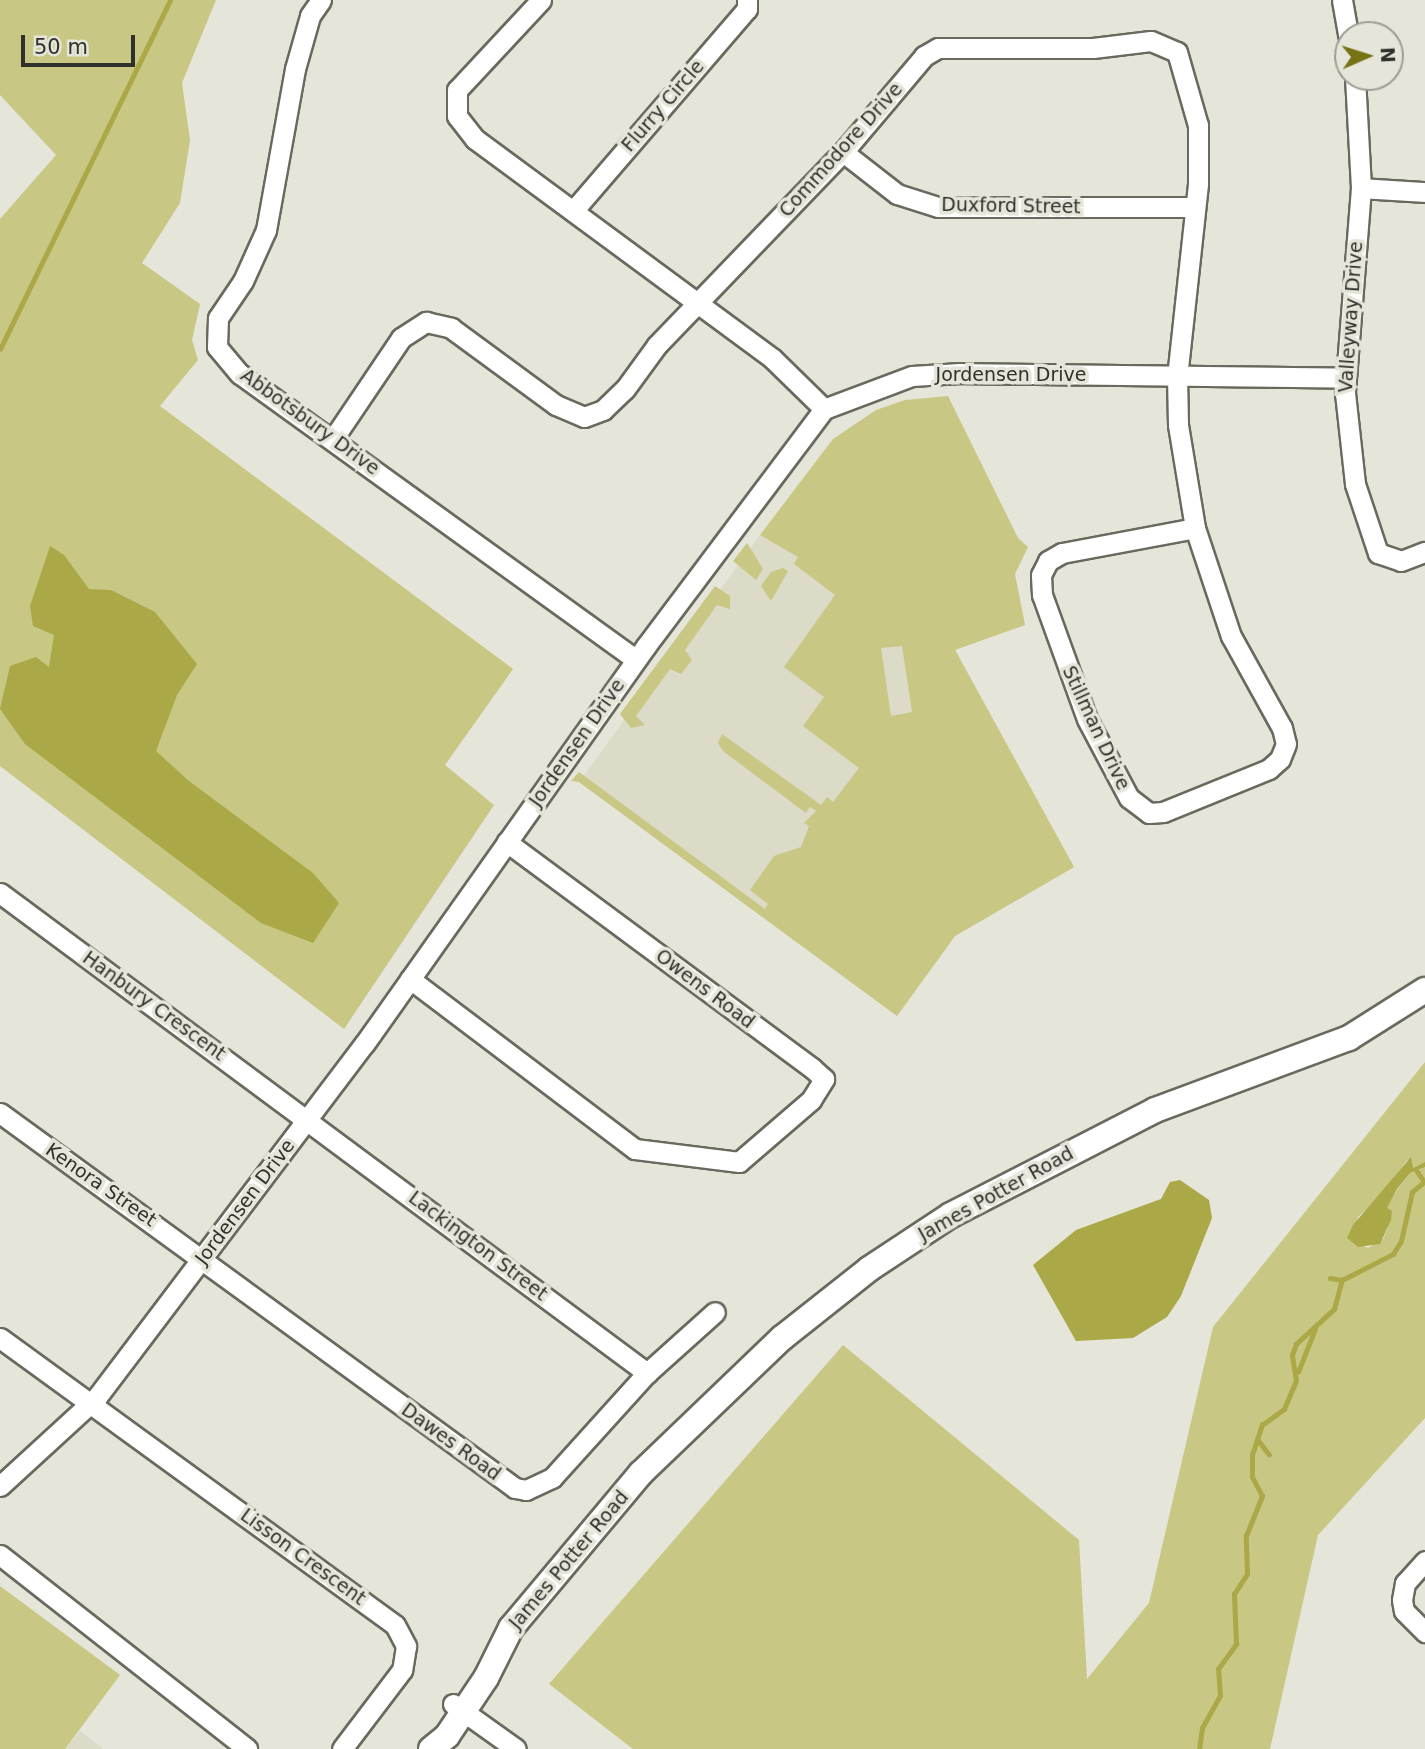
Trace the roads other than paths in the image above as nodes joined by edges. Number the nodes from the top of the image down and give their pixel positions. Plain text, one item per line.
1 (321, 0) edge
2 (541, 0) edge
3 (747, 0) edge
4 (1342, 0) edge
5 (1346, 21) edge
6 (1356, 91) edge
7 (843, 152) junction
8 (1361, 188) junction
9 (1425, 192) edge
10 (1195, 207) junction
11 (573, 211) junction
12 (698, 303) junction
13 (1177, 376) junction
14 (1346, 378) junction
15 (824, 409) junction
16 (333, 439) junction
17 (1195, 528) junction
18 (1425, 552) edge
19 (636, 660) junction
20 (507, 842) junction
21 (0, 893) edge
22 (410, 979) junction
23 (1425, 990) edge
24 (0, 1113) edge
25 (308, 1119) junction
26 (203, 1257) junction
27 (715, 1312) dead end
28 (0, 1338) edge
29 (648, 1373) junction
30 (91, 1403) junction
31 (0, 1486) edge
32 (0, 1555) edge
33 (1425, 1561) edge
34 (1425, 1632) edge
35 (458, 1708) junction
36 (247, 1749) edge
37 (342, 1749) edge
38 (430, 1749) edge
39 (516, 1749) edge

1 - 16 street, Abbotsbury Drive
2 - 11 street
3 - 11 street, Flurry Circle
4 - 5 street
6 - 8 street, Valleyway Drive
7 - 10 street, Duxford Street
7 - 10 street, Commodore Drive
7 - 12 street, Commodore Drive
8 - 9 street
8 - 14 street, Valleyway Drive
10 - 13 street, Commodore Drive
11 - 12 street
12 - 15 street
12 - 16 street, Commodore Drive
13 - 14 street, Jordensen Drive
13 - 15 street, Jordensen Drive
13 - 17 street, Stillman Drive
14 - 18 street, Valleyway Drive
15 - 19 street, Jordensen Drive
16 - 19 street, Abbotsbury Drive
17 - 17 street, Stillman Drive
19 - 20 street, Jordensen Drive
20 - 22 street, Jordensen Drive
20 - 22 street, Owens Road
21 - 25 street, Hanbury Crescent
22 - 25 street, Jordensen Drive
23 - 35 main road, James Potter Road
24 - 26 street, Kenora Street
25 - 26 street, Jordensen Drive
25 - 29 street, Lackington Street
26 - 29 street, Dawes Road
26 - 30 street, Jordensen Drive
27 - 29 street, Dawes Road
28 - 30 street
30 - 31 street, Jordensen Drive
30 - 37 street, Lisson Crescent
32 - 36 street
33 - 34 street
35 - 38 main road, James Potter Road
35 - 39 street

